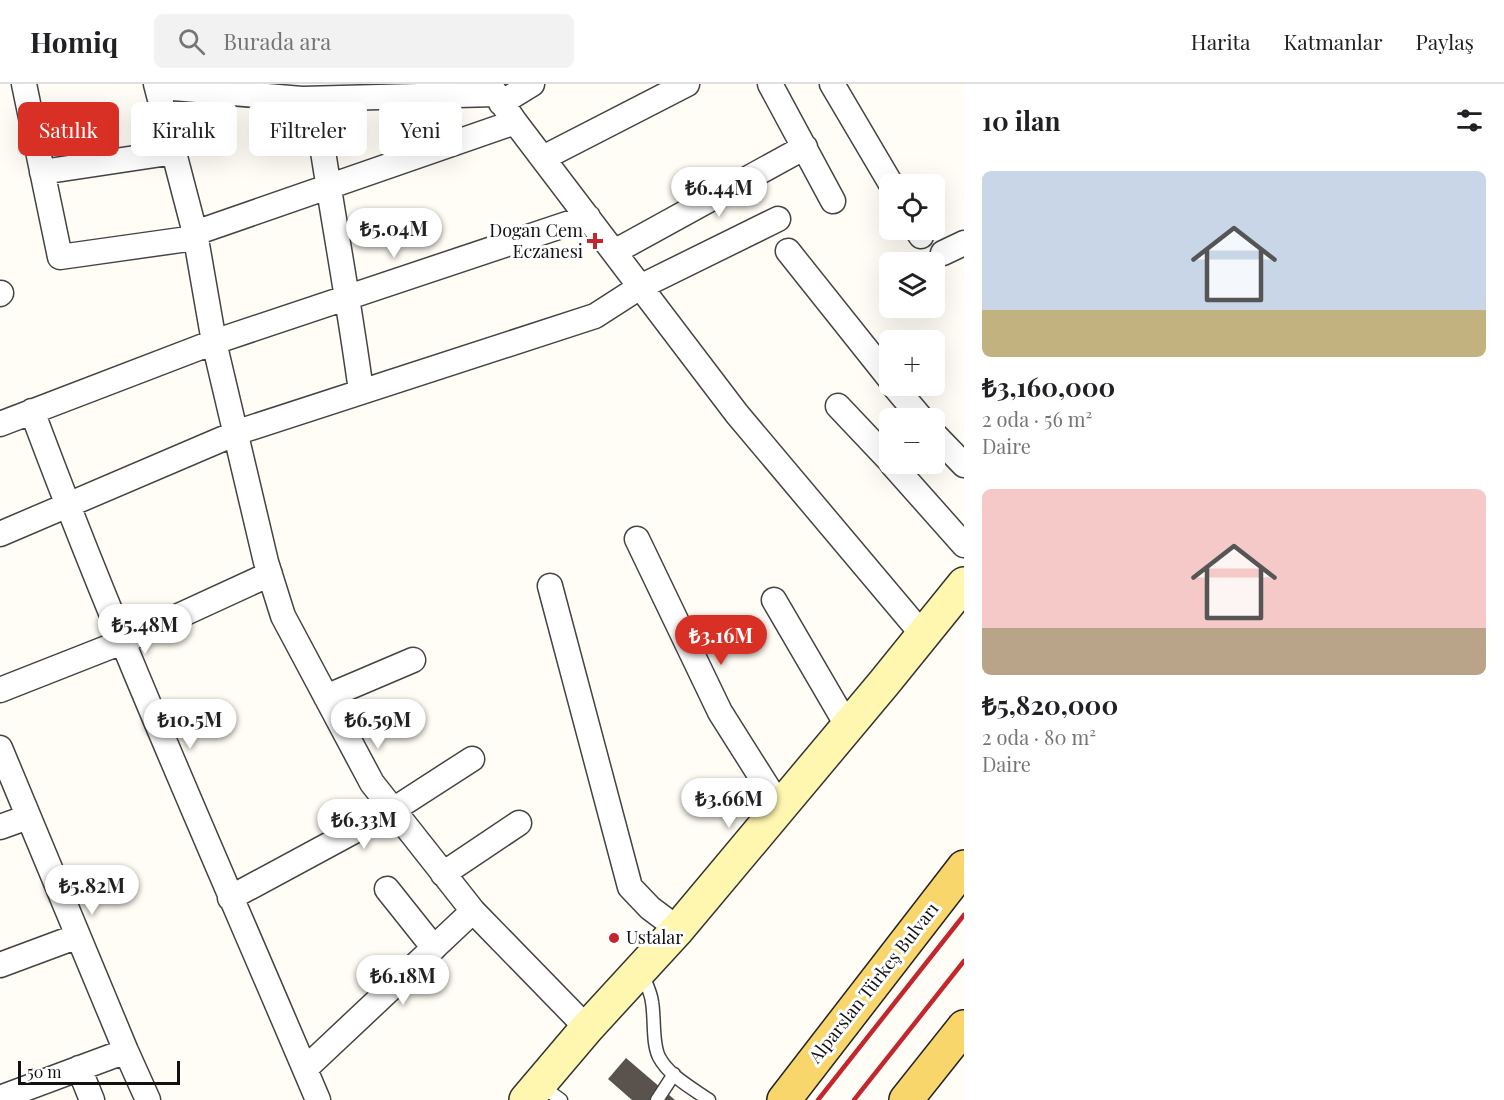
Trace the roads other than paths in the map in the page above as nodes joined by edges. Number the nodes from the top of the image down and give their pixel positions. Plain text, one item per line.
1 (24, 84) edge
2 (158, 84) edge
3 (532, 84) edge
4 (687, 84) edge
5 (770, 84) edge
6 (832, 84) edge
7 (217, 88) edge
8 (305, 94) edge
9 (500, 101) edge
10 (162, 102) edge
11 (805, 147) junction
12 (148, 156) edge
13 (176, 156) edge
14 (543, 158) junction
15 (42, 172) junction
16 (885, 174) edge
17 (328, 188) junction
18 (833, 201) dead end
19 (588, 217) junction
20 (778, 219) dead end
21 (195, 236) junction
22 (788, 251) dead end
23 (614, 252) junction
24 (640, 287) junction
25 (348, 296) junction
26 (214, 342) junction
27 (879, 365) edge
28 (361, 391) junction
29 (902, 396) edge
30 (838, 406) dead end
31 (913, 408) edge
32 (32, 411) junction
33 (0, 424) edge
34 (236, 433) junction
35 (945, 445) edge
36 (879, 449) edge
37 (964, 465) edge
38 (902, 474) edge
39 (68, 507) junction
40 (0, 534) edge
41 (637, 539) dead end
42 (964, 545) edge
43 (270, 574) junction
44 (964, 584) edge
45 (550, 586) dead end
46 (774, 600) dead end
47 (923, 635) junction
48 (122, 642) junction
49 (412, 660) dead end
50 (0, 690) edge
51 (326, 697) junction
52 (848, 727) junction
53 (0, 748) edge
54 (472, 759) dead end
55 (780, 807) junction
56 (393, 810) junction
57 (28, 817) junction
58 (519, 823) dead end
59 (0, 827) edge
60 (964, 867) edge
61 (443, 874) junction
62 (387, 889) dead end
63 (230, 897) junction
64 (473, 911) junction
65 (678, 929) junction
66 (78, 936) junction
67 (434, 948) junction
68 (0, 965) edge
69 (640, 970) junction
70 (587, 1028) junction
71 (964, 1028) edge
72 (126, 1051) junction
73 (79, 1068) junction
74 (305, 1070) junction
75 (674, 1074) junction
76 (542, 1095) edge
77 (0, 1098) edge
78 (92, 1100) edge
79 (148, 1100) edge
80 (318, 1100) edge
81 (657, 1100) edge
82 (709, 1100) edge
83 (784, 1100) edge
84 (906, 1100) edge

1 - 15 street
2 - 7 street
2 - 10 street
3 - 9 street
4 - 14 street
5 - 11 street
6 - 16 street
7 - 8 street
8 - 9 street
8 - 17 street
9 - 14 street
9 - 17 street
11 - 18 street
11 - 23 street
12 - 15 street
13 - 21 street
14 - 19 street
15 - 21 street
17 - 21 street
17 - 25 street
19 - 23 street
19 - 25 street
20 - 24 street
21 - 26 street
22 - 27 street
23 - 24 street
24 - 28 street
24 - 47 street
25 - 26 street
25 - 28 street
26 - 32 street
26 - 34 street
28 - 34 street
29 - 31 street
30 - 36 street
32 - 33 street
32 - 39 street
34 - 39 street
34 - 43 street
35 - 37 street
38 - 42 street
39 - 40 street
39 - 48 street
41 - 55 street
43 - 48 street
43 - 51 street
44 - 47 street
45 - 65 street
46 - 52 street
47 - 52 street
48 - 50 street
48 - 63 street
49 - 51 street
51 - 56 street
52 - 55 street
53 - 57 street
54 - 56 street
55 - 65 street
56 - 61 street
56 - 63 street
57 - 59 street
57 - 66 street
58 - 61 street
60 - 83 main road, Alparslan Türkeş Bulvarı
61 - 64 street
62 - 67 street
63 - 74 street
64 - 67 street
64 - 70 street
65 - 69 street
66 - 68 street
66 - 72 street
67 - 74 street
69 - 70 street
69 - 75 lane
70 - 76 street
71 - 84 main road
72 - 73 street
72 - 79 street
73 - 77 street
73 - 78 street
74 - 80 street
75 - 81 lane
75 - 82 lane

